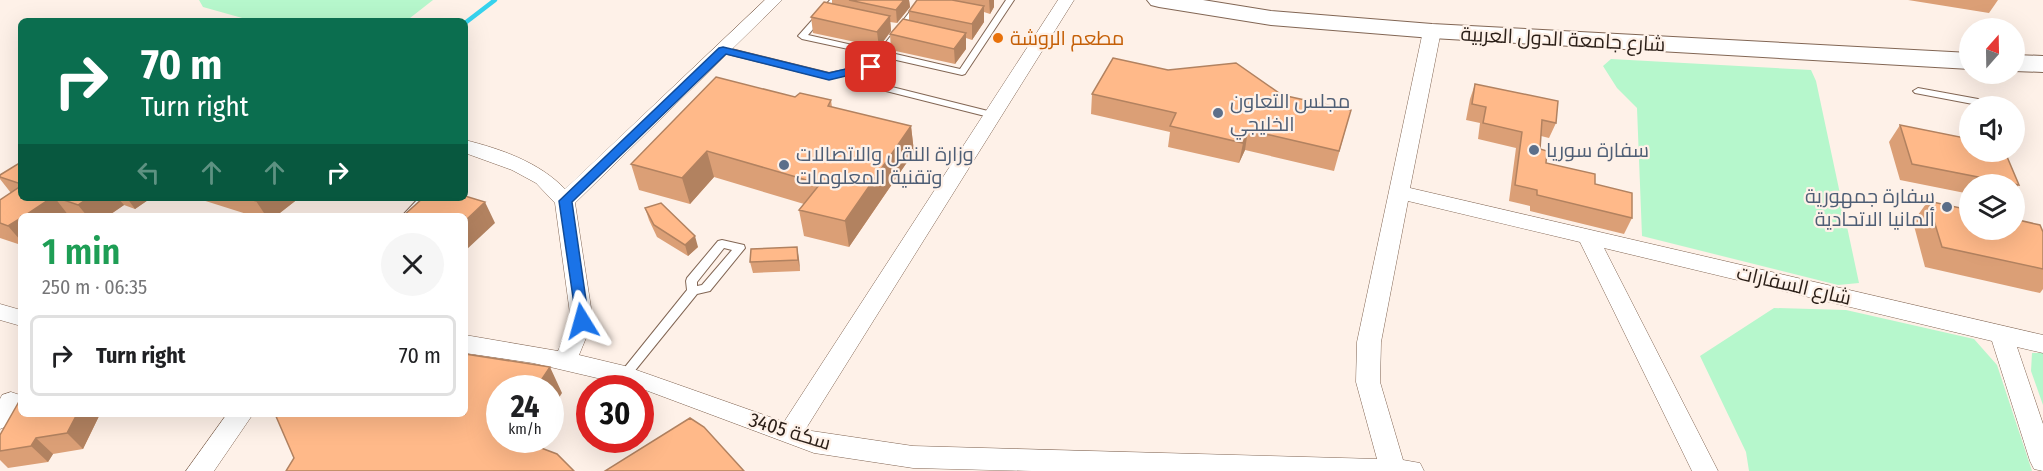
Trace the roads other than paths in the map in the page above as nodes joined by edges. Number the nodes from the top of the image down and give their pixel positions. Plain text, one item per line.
1 (774, 0) edge
2 (834, 0) edge
3 (1010, 0) edge
4 (1066, 0) edge
5 (1159, 0) edge
6 (921, 3) edge
7 (823, 12) junction
8 (834, 14) edge
9 (986, 18) edge
10 (997, 20) junction
11 (889, 26) edge
12 (900, 29) junction
13 (912, 31) edge
14 (1432, 31) junction
15 (968, 43) edge
16 (980, 46) junction
17 (723, 50) junction
18 (881, 54) junction
19 (1959, 60) edge
20 (2025, 63) edge
21 (2043, 64) edge
22 (871, 67) junction
23 (1918, 91) dead end
24 (1959, 99) edge
25 (993, 115) junction
26 (468, 147) edge
27 (1398, 192) junction
28 (423, 201) edge
29 (566, 201) junction
30 (410, 213) edge
31 (1588, 237) junction
32 (693, 291) junction
33 (2001, 334) junction
34 (2043, 344) edge
35 (468, 345) edge
36 (565, 361) junction
37 (625, 375) joint
38 (654, 385) edge
39 (239, 417) edge
40 (790, 433) junction
41 (2043, 461) edge
42 (1393, 470) edge
43 (199, 471) edge
44 (1411, 471) edge
45 (1705, 471) edge

1 - 17 street
2 - 7 lane
3 - 10 lane
4 - 25 street
5 - 14 street, شارع جامعة الدول العربية
6 - 12 lane
7 - 8 lane
7 - 18 lane
9 - 10 lane
10 - 16 lane
11 - 12 lane
12 - 13 lane
12 - 18 lane
14 - 19 street, شارع جامعة الدول العربية
14 - 27 street
15 - 16 lane
16 - 18 lane
17 - 22 lane
17 - 29 street
18 - 22 lane
20 - 21 street
22 - 25 lane
23 - 24 lane
25 - 40 street
26 - 29 street
27 - 31 street, شارع السفارات
27 - 42 street
28 - 30 lane
29 - 36 street
31 - 33 street, شارع السفارات
31 - 45 street
32 - 32 lane
32 - 37 lane
33 - 34 street, شارع السفارات
33 - 41 street
35 - 36 street, سكة 3405
36 - 37 street, سكة 3405
38 - 40 street, سكة 3405
39 - 43 street
40 - 42 street, سكة 3405
42 - 44 street, سكة 3405

